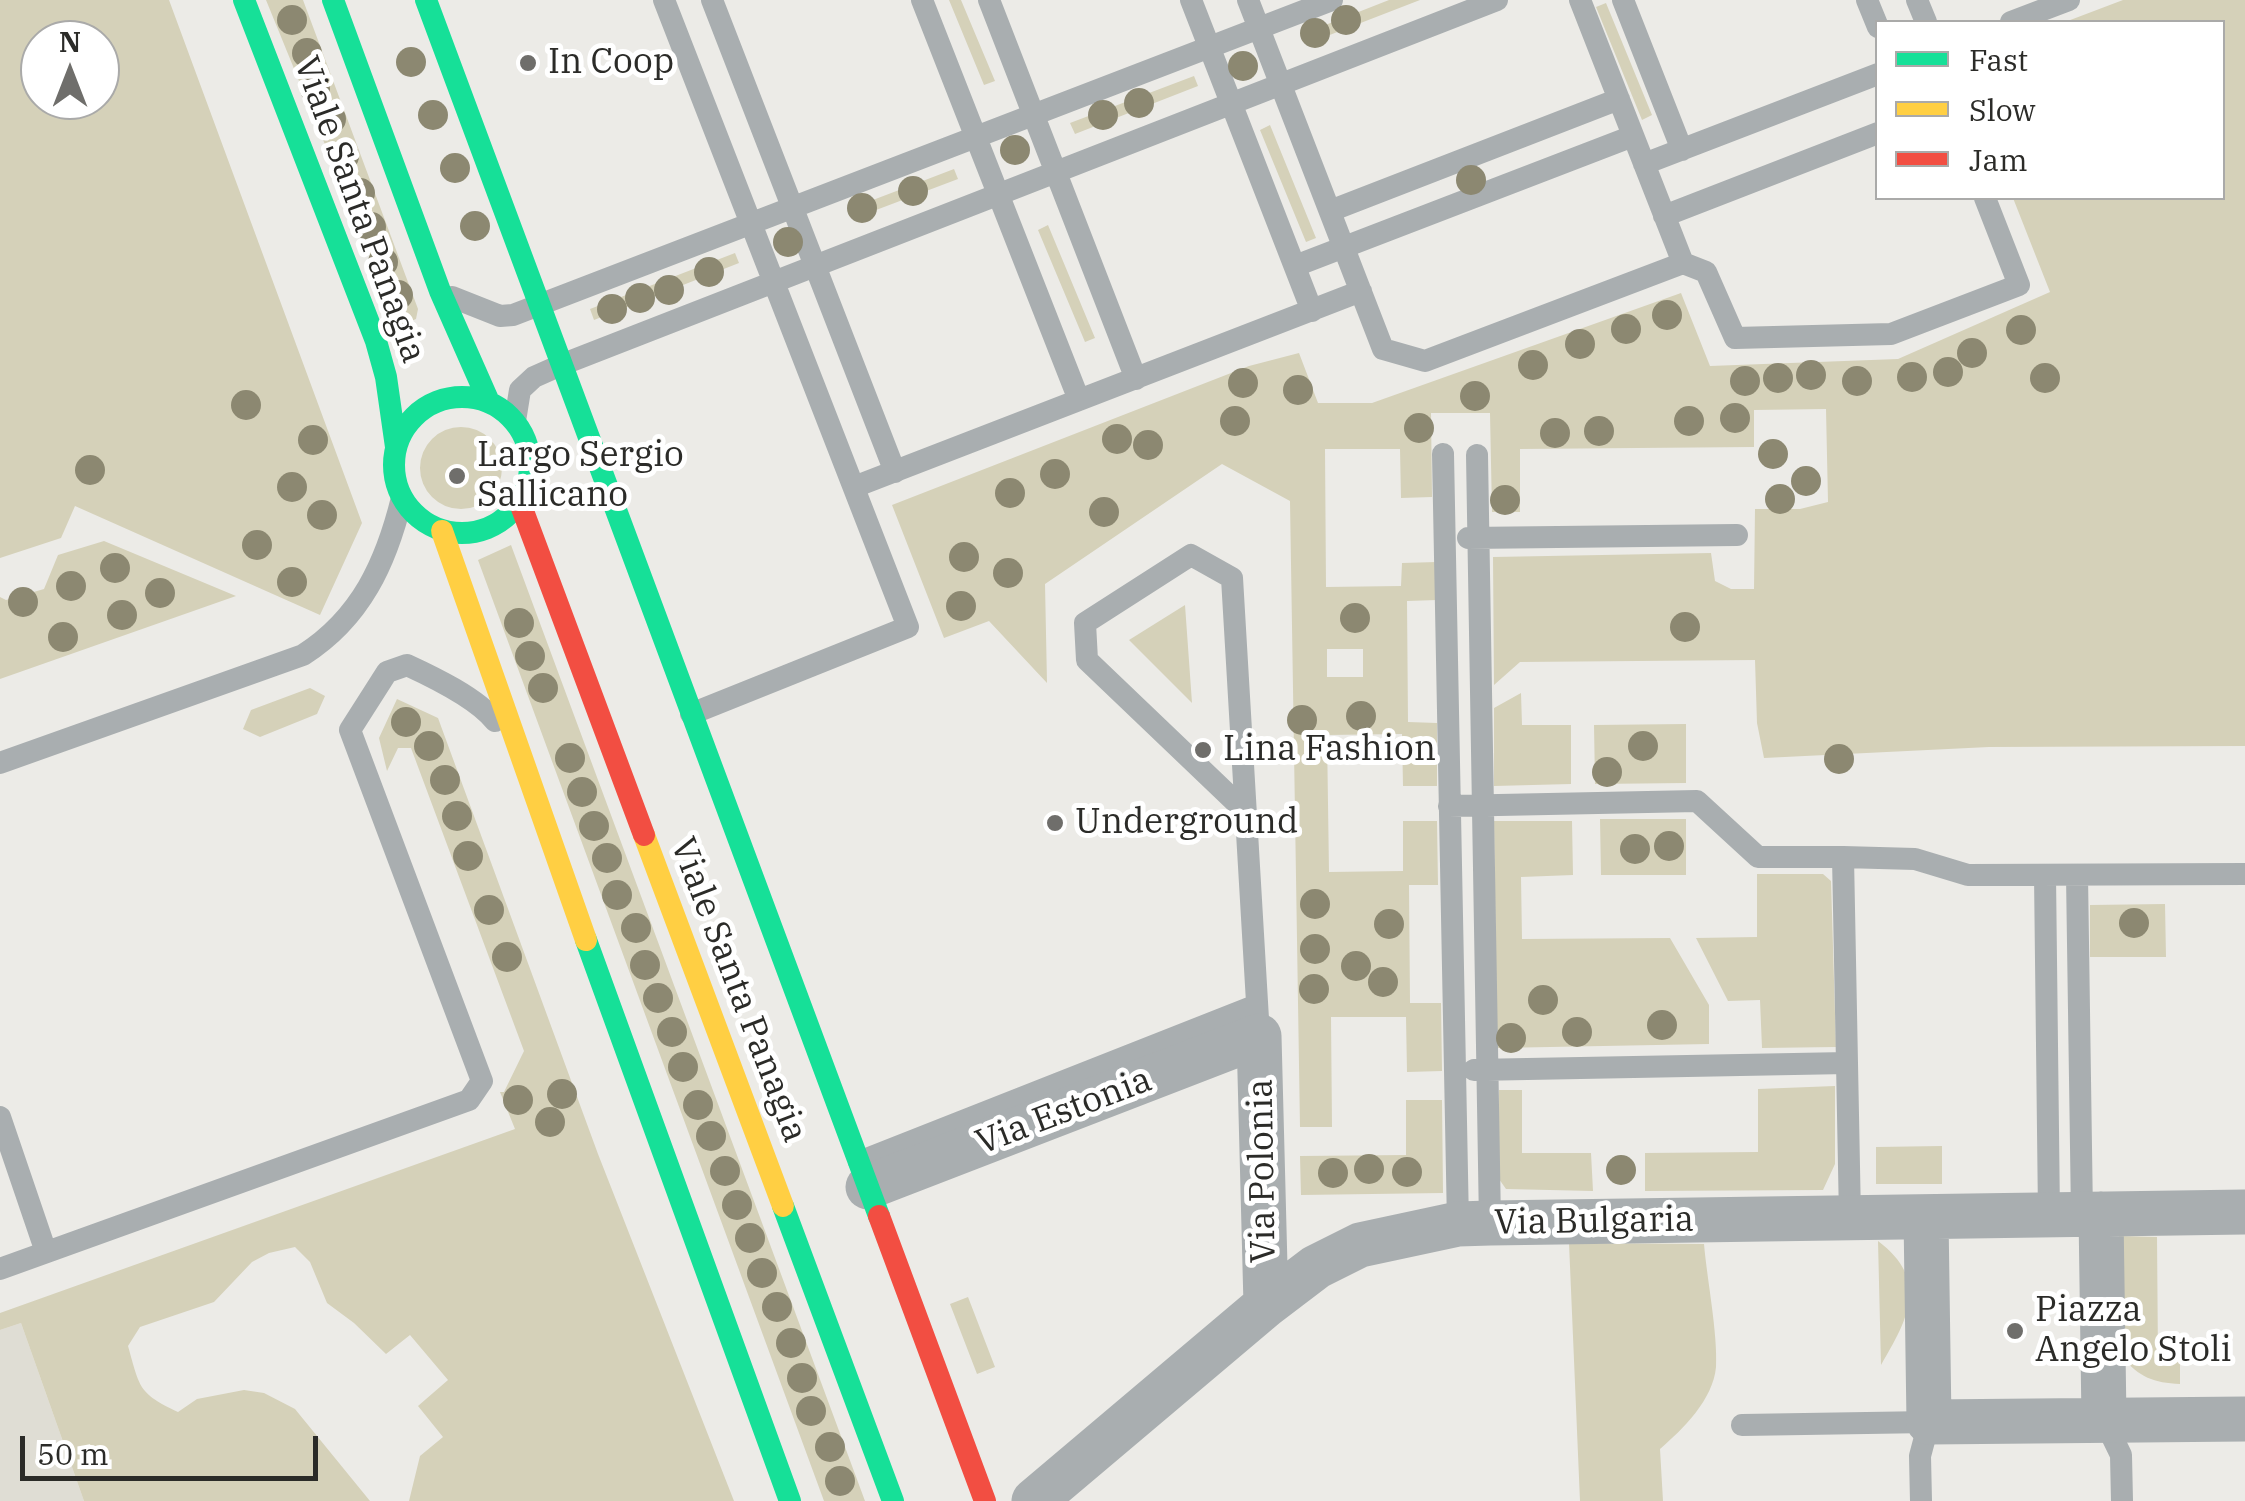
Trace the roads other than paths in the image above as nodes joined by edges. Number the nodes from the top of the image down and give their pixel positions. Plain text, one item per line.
1 (244, 0) edge
2 (333, 0) edge
3 (426, 0) edge
4 (664, 0) edge
5 (712, 0) edge
6 (922, 0) edge
7 (989, 0) edge
8 (1191, 0) edge
9 (1248, 0) edge
10 (1332, 0) edge
11 (1497, 0) edge
12 (1580, 0) edge
13 (1624, 0) edge
14 (2069, 0) edge
15 (2016, 20) edge
16 (1258, 28) junction
17 (1210, 47) junction
18 (1875, 75) edge
19 (1280, 84) junction
20 (1618, 100) junction
21 (1231, 103) junction
22 (1034, 114) junction
23 (1875, 134) edge
24 (1633, 136) junction
25 (976, 137) junction
26 (1682, 150) junction
27 (1644, 164) junction
28 (1055, 171) junction
29 (998, 192) junction
30 (1986, 200) edge
31 (793, 208) junction
32 (1330, 211) junction
33 (1664, 216) junction
34 (751, 224) junction
35 (1344, 247) junction
36 (1682, 263) junction
37 (814, 264) junction
38 (1295, 266) junction
39 (773, 280) junction
40 (440, 291) junction
41 (1361, 292) junction
42 (538, 305) junction
43 (1312, 310) junction
44 (561, 365) junction
45 (1136, 378) junction
46 (1079, 400) junction
47 (489, 402) junction
48 (515, 421) junction
49 (396, 446) junction
50 (1442, 454) dead end
51 (1478, 455) dead end
52 (896, 472) junction
53 (854, 488) junction
54 (402, 498) junction
55 (520, 502) junction
56 (442, 531) junction
57 (1737, 535) dead end
58 (1444, 538) junction
59 (1480, 538) junction
60 (692, 714) junction
61 (517, 749) junction
62 (0, 763) edge
63 (1449, 806) junction
64 (1483, 806) junction
65 (1245, 812) junction
66 (1843, 857) junction
67 (2245, 874) edge
68 (2044, 875) junction
69 (2077, 876) junction
70 (1258, 1021) junction
71 (1847, 1063) junction
72 (1487, 1070) junction
73 (1455, 1071) junction
74 (0, 1117) edge
75 (864, 1175) junction
76 (2245, 1212) edge
77 (2077, 1214) junction
78 (1926, 1216) junction
79 (1850, 1218) junction
80 (1474, 1224) junction
81 (46, 1252) junction
82 (0, 1269) edge
83 (1266, 1305) junction
84 (2245, 1418) edge
85 (2104, 1420) junction
86 (1929, 1422) junction
87 (1742, 1425) dead end
88 (790, 1501) edge
89 (894, 1501) edge
90 (985, 1501) edge
91 (1034, 1501) edge
92 (1921, 1501) edge
93 (2122, 1501) edge

1 - 49 main road, Viale Santa Panagia
2 - 40 main road, Viale Santa Panagia
3 - 42 main road
4 - 34 lane
5 - 31 lane
6 - 25 lane
7 - 22 lane
8 - 17 lane
9 - 16 lane
10 - 16 lane
11 - 19 lane
12 - 20 lane
13 - 26 lane
14 - 15 lane
16 - 17 lane
16 - 19 lane
17 - 21 lane
17 - 22 lane
18 - 26 lane
19 - 21 lane
19 - 32 lane
20 - 24 lane
20 - 32 lane
21 - 28 lane
21 - 38 lane
22 - 25 lane
22 - 28 lane
23 - 33 lane
24 - 27 lane
24 - 35 lane
25 - 29 lane
25 - 31 lane
26 - 27 lane
27 - 33 lane
28 - 29 lane
28 - 45 lane
29 - 37 lane
29 - 46 lane
30 - 36 lane
31 - 34 lane
31 - 37 lane
32 - 35 lane
33 - 36 lane
34 - 39 lane
34 - 42 lane
35 - 38 lane
35 - 41 lane
36 - 41 lane
37 - 39 lane
37 - 52 lane
38 - 43 lane
39 - 44 lane
39 - 53 lane
40 - 42 lane
40 - 47 main road, Viale Santa Panagia
41 - 43 lane
42 - 44 main road
43 - 45 lane
44 - 48 lane
44 - 60 main road
45 - 46 lane
46 - 52 lane
47 - 48 main road
47 - 49 main road
48 - 55 main road
49 - 54 main road
50 - 58 lane
51 - 59 lane
52 - 53 lane
53 - 60 lane
54 - 56 main road
54 - 62 lane
55 - 56 main road
55 - 89 main road, Viale Santa Panagia
56 - 61 main road
57 - 59 lane
58 - 59 lane
58 - 63 lane
59 - 64 lane
60 - 75 main road
61 - 81 lane
61 - 88 main road
63 - 64 lane
63 - 73 lane
64 - 66 lane
64 - 72 lane
65 - 65 lane
65 - 70 lane
66 - 68 lane
66 - 71 lane
67 - 69 lane
68 - 69 lane
68 - 77 lane
69 - 77 lane
70 - 75 street, Via Estonia
70 - 83 street, Via Polonia
71 - 72 lane
71 - 79 lane
72 - 73 lane
72 - 80 lane
73 - 80 lane
74 - 81 lane
75 - 90 main road
76 - 77 street, Via Bulgaria
77 - 78 street, Via Bulgaria
77 - 85 street
78 - 79 street, Via Bulgaria
78 - 86 street
79 - 80 street, Via Bulgaria
80 - 83 street, Via Bulgaria
81 - 82 lane
83 - 91 street, Via Bulgaria
84 - 85 street
85 - 86 street
85 - 93 lane
86 - 87 lane
86 - 92 lane

